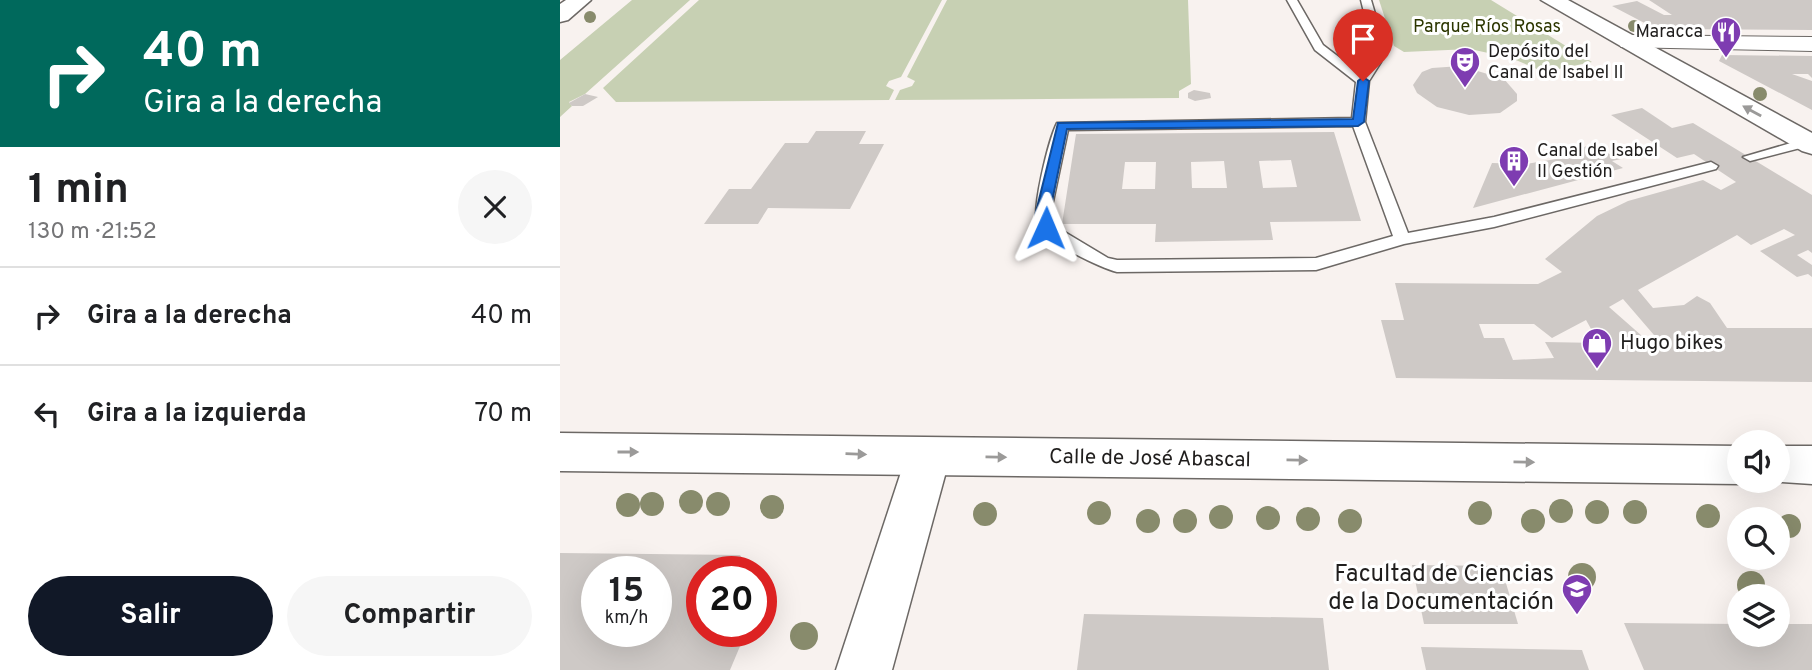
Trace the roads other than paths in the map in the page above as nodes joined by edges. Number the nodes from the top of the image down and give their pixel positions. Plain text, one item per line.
1 (580, 0) edge
2 (1292, 0) edge
3 (1366, 0) edge
4 (1552, 0) edge
5 (560, 15) edge
6 (1629, 42) junction
7 (1812, 44) edge
8 (1363, 81) junction
9 (1358, 122) junction
10 (1810, 143) edge
11 (1750, 157) dead end
12 (1711, 166) dead end
13 (1402, 239) junction
14 (560, 452) edge
15 (928, 457) junction
16 (1727, 464) edge
17 (1790, 465) edge
18 (1812, 465) edge
19 (864, 670) edge

1 - 5 main road
2 - 8 lane
3 - 8 lane
4 - 6 main road
6 - 7 street
10 -> 6 main road
8 - 9 lane
9 - 13 lane
9 - 13 lane
10 - 11 lane
12 - 13 lane
14 -> 15 main road, Calle de José Abascal
15 -> 16 main road, Calle de José Abascal
15 - 19 main road
17 - 18 main road

